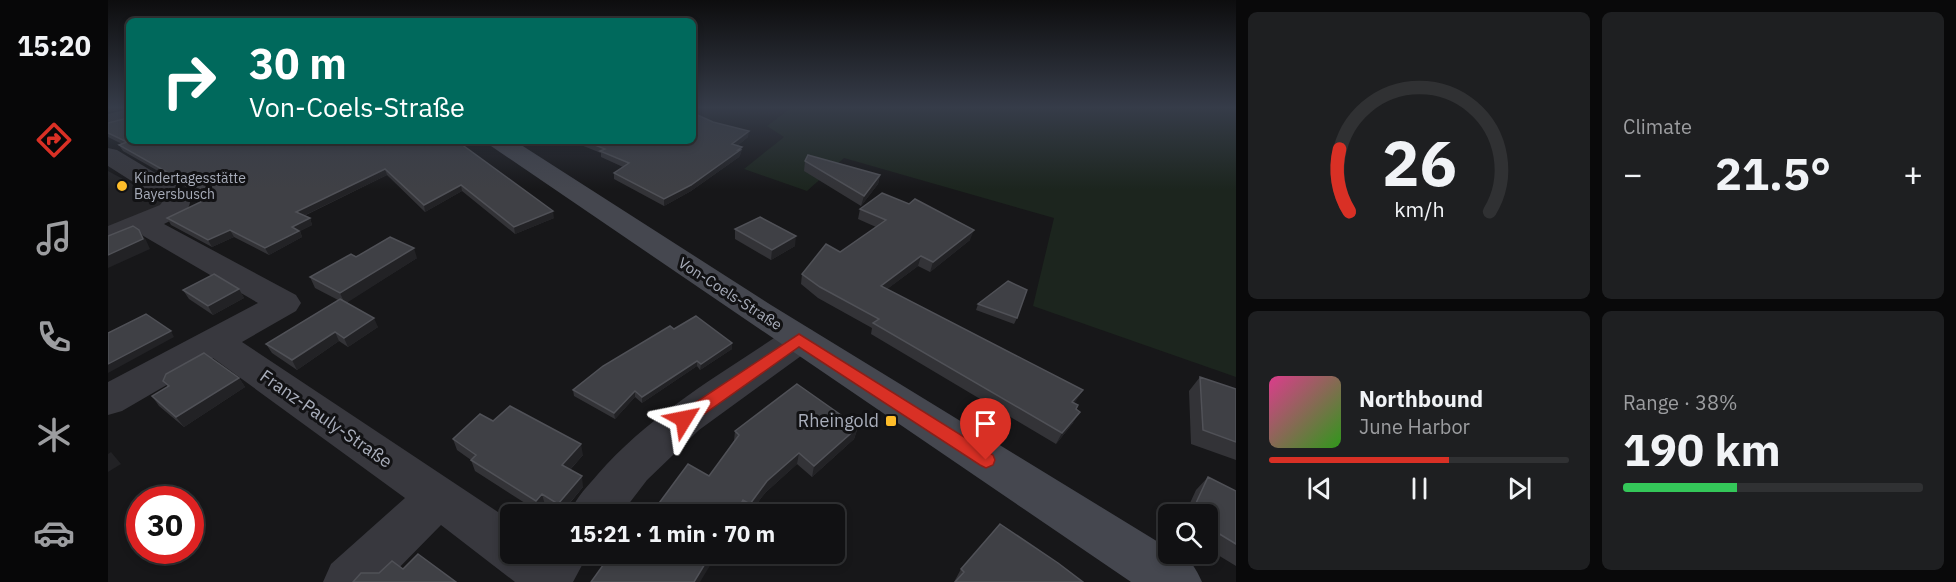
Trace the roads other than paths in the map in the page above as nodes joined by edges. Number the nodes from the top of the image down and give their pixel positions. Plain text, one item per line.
1 (504, 144) edge
2 (108, 156) edge
3 (142, 223) junction
4 (108, 237) edge
5 (799, 339) junction
6 (214, 341) junction
7 (108, 400) edge
8 (439, 496) junction
9 (601, 504) edge
10 (500, 538) edge
11 (349, 582) edge
12 (1176, 582) edge

1 - 5 main road, Von-Coels-Straße
2 - 3 street
3 - 4 street
3 - 6 street
5 - 9 street
5 - 12 main road, Von-Coels-Straße
6 - 7 street
6 - 8 street, Franz-Pauly-Straße
8 - 10 street, Franz-Pauly-Straße
8 - 11 street

